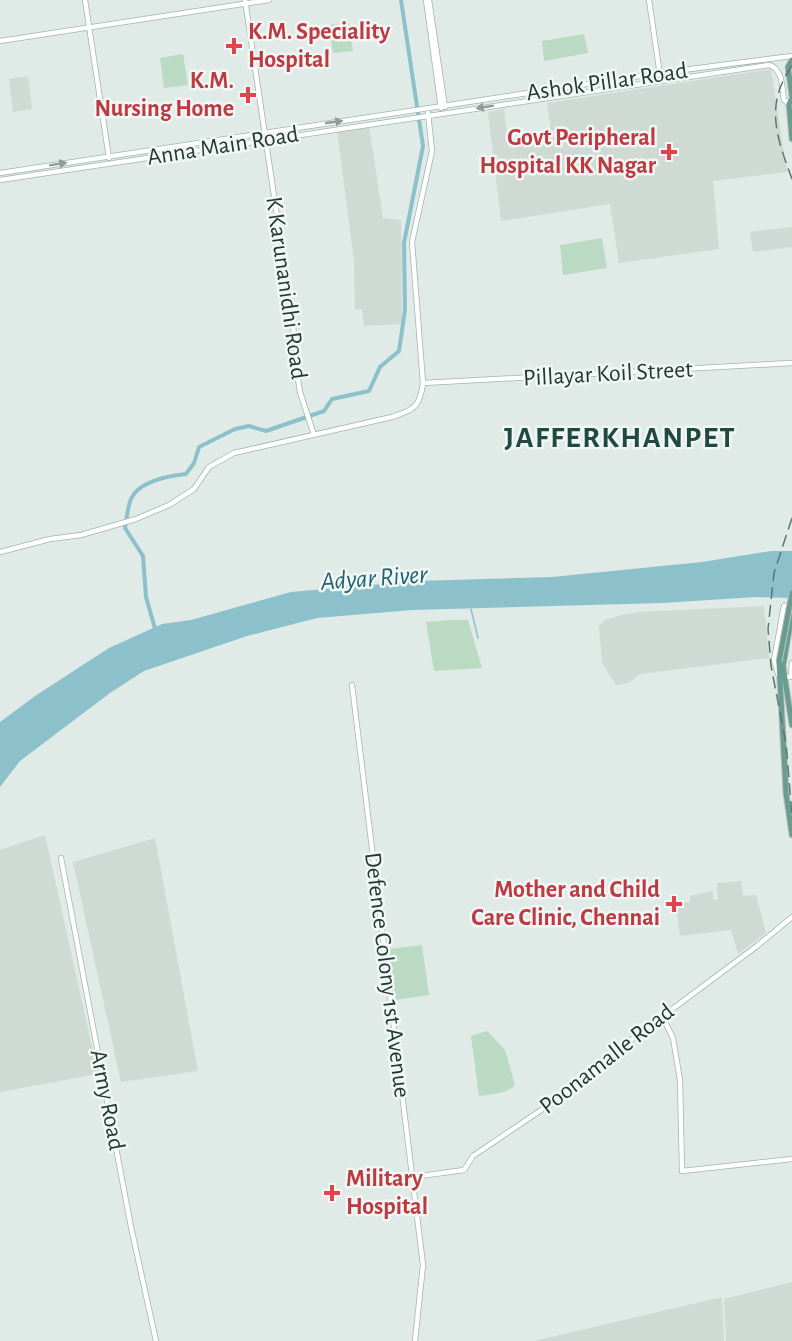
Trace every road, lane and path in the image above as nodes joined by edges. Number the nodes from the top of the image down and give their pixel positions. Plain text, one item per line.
1 (85, 0) edge
2 (269, 0) edge
3 (428, 0) edge
4 (649, 0) edge
5 (245, 2) edge
6 (89, 27) junction
7 (0, 41) edge
8 (792, 58) edge
9 (729, 64) junction
10 (729, 71) junction
11 (660, 73) junction
12 (661, 81) junction
13 (791, 100) edge
14 (443, 106) junction
15 (424, 109) junction
16 (444, 113) junction
17 (425, 116) junction
18 (265, 132) junction
19 (792, 138) edge
20 (266, 140) junction
21 (109, 157) junction
22 (110, 164) junction
23 (0, 173) edge
24 (0, 180) edge
25 (792, 363) edge
26 (423, 383) junction
27 (316, 434) junction
28 (0, 552) edge
29 (792, 593) edge
30 (792, 605) edge
31 (792, 614) edge
32 (792, 663) edge
33 (781, 664) junction
34 (782, 677) junction
35 (351, 685) dead end
36 (792, 725) edge
37 (792, 835) edge
38 (61, 858) dead end
39 (792, 917) edge
40 (662, 1016) junction
41 (792, 1159) edge
42 (413, 1177) junction
43 (156, 1341) edge
44 (415, 1341) edge

1 - 6 street
2 - 5 street
3 - 14 street
4 - 11 street
5 - 6 street
5 - 18 street, K Karunanidhi Road
6 - 7 street
6 - 21 street
8 - 9 street, Ashok Pillar Road
8 - 13 main road
9 - 10 street
9 - 11 street, Ashok Pillar Road
10 - 12 street, Ashok Pillar Road
10 - 13 street, Ashok Pillar Road
11 - 12 street
11 - 14 street, Ashok Pillar Road
12 -> 16 street, Ashok Pillar Road
13 - 19 main road
14 - 15 street, Anna Main Road
14 - 16 street
15 - 17 street
18 -> 15 street, Anna Main Road
16 - 17 street, Anna Main Road
17 - 20 street, Anna Main Road
17 - 26 street
18 - 20 street, K Karunanidhi Road
18 - 21 street, Anna Main Road
20 - 22 street, Anna Main Road
20 - 27 street, K Karunanidhi Road
21 - 22 street
23 -> 21 street, Anna Main Road
22 - 24 street, Anna Main Road
25 - 26 street, Pillayar Koil Street
26 - 27 street
27 - 28 street
29 - 33 main road, bridge
30 - 34 street
31 - 33 main road, bridge
32 - 34 street
33 - 34 main road
34 - 36 main road
34 - 37 main road
35 - 42 street, Defence Colony 1st Avenue
38 - 43 street, Army Road
39 - 40 street, Poonamalle Road
40 - 41 street
40 - 42 street, Poonamalle Road
42 - 44 street, Defence Colony 1st Avenue

